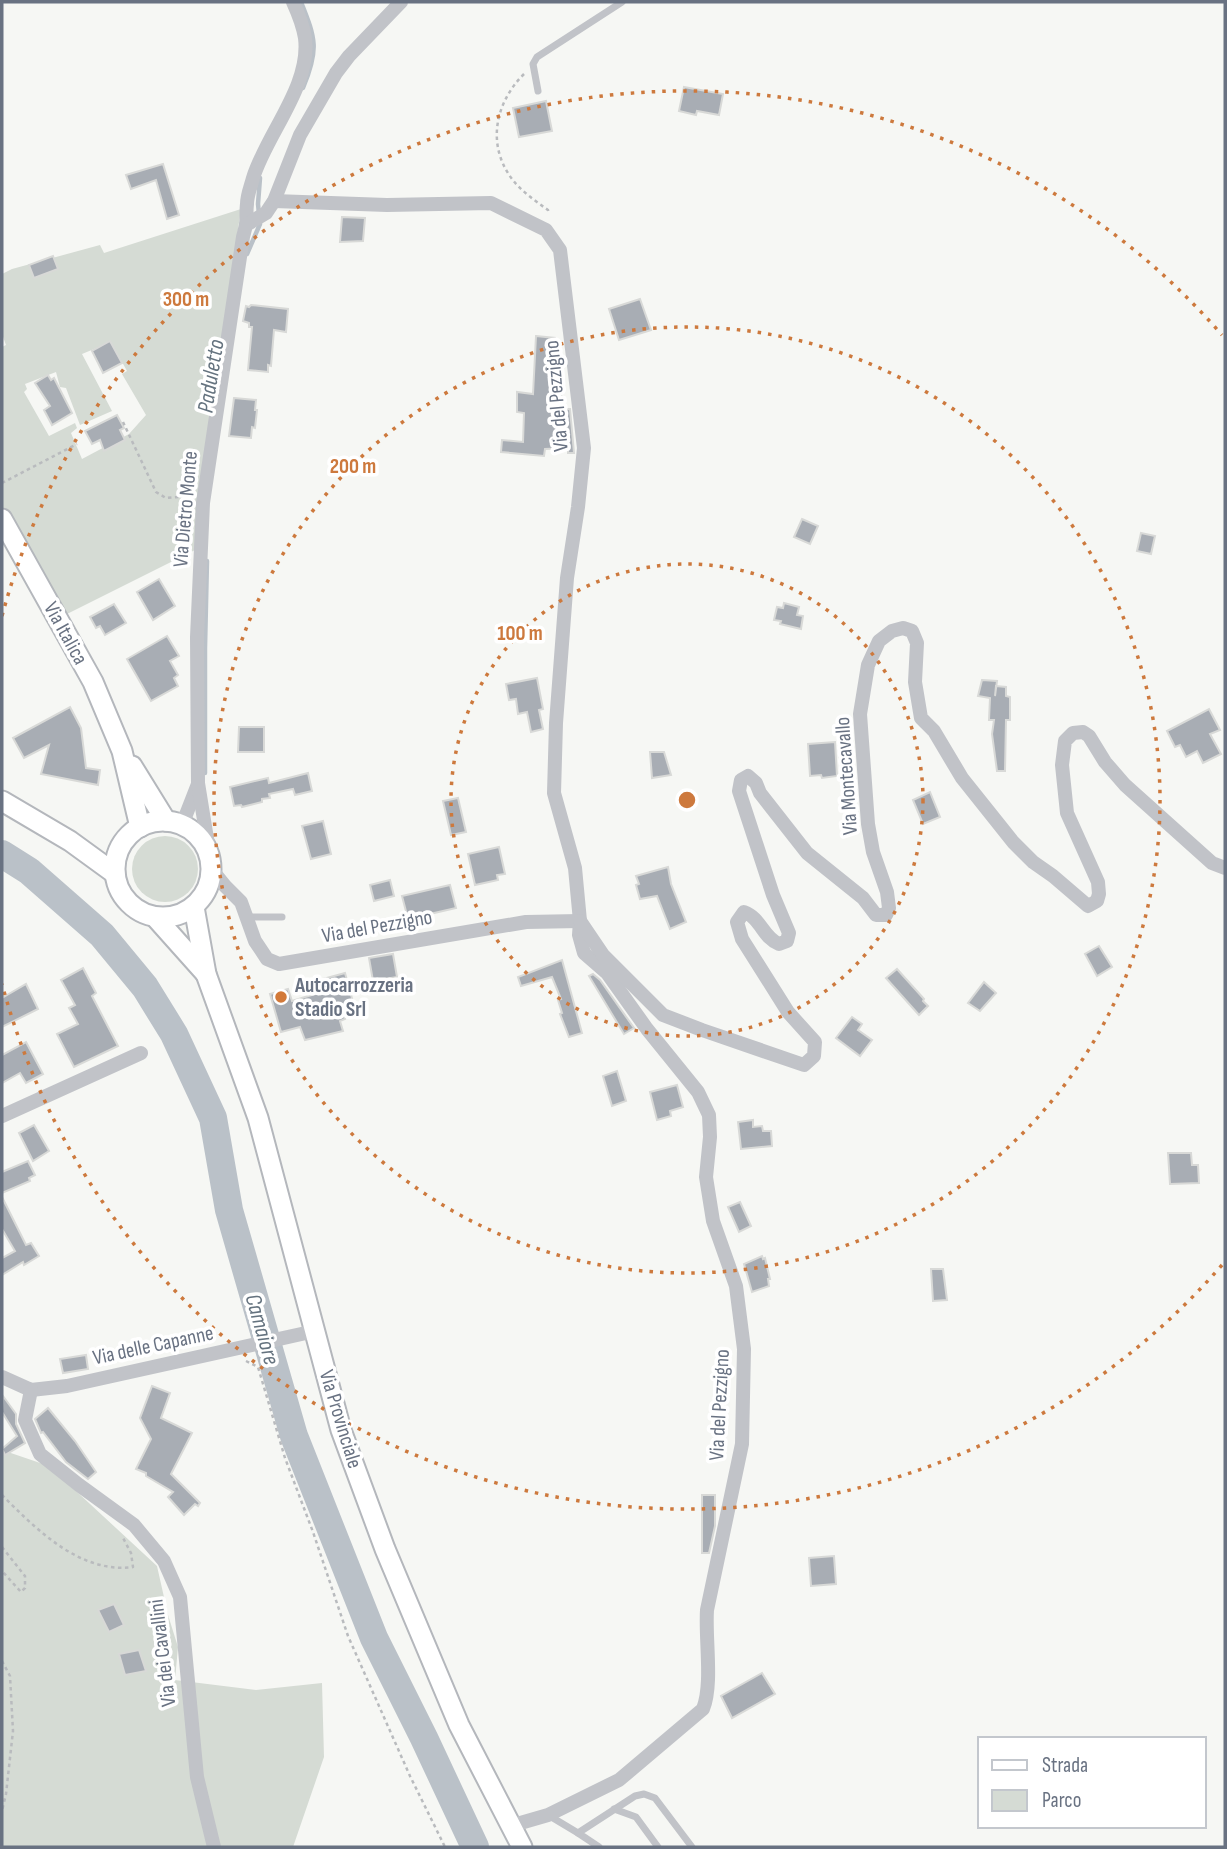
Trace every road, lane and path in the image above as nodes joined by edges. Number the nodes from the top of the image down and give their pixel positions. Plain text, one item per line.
1 (293, 2) edge
2 (401, 2) edge
3 (622, 2) edge
4 (533, 64) junction
5 (538, 91) dead end
6 (270, 207) junction
7 (552, 220) dead end
8 (249, 223) junction
9 (123, 422) dead end
10 (76, 444) dead end
11 (2, 483) edge
12 (204, 495) junction
13 (2, 519) edge
14 (122, 751) junction
15 (198, 783) junction
16 (2, 801) edge
17 (174, 823) junction
18 (140, 827) junction
19 (70, 841) junction
20 (119, 849) junction
21 (1225, 868) edge
22 (114, 873) junction
23 (214, 875) junction
24 (194, 907) junction
25 (245, 917) junction
26 (282, 917) dead end
27 (156, 918) junction
28 (580, 921) junction
29 (206, 974) junction
30 (141, 1053) dead end
31 (2, 1116) edge
32 (315, 1331) junction
33 (242, 1354) junction
34 (2, 1377) edge
35 (31, 1390) junction
36 (2, 1495) edge
37 (106, 1505) junction
38 (2, 1547) edge
39 (2, 1571) edge
40 (2, 1661) edge
41 (614, 1809) junction
42 (2, 1811) edge
43 (548, 1815) junction
44 (510, 1826) junction
45 (578, 1833) junction
46 (214, 1847) edge
47 (445, 1847) edge
48 (522, 1847) edge
49 (599, 1847) edge
50 (658, 1847) edge
51 (692, 1847) edge

1 - 8 street, Via Dietro Monte
2 - 6 street
3 - 4 lane
4 - 5 lane
4 - 7 path
6 - 8 street
6 - 28 street, Via del Pezzigno
8 - 12 street, Via Dietro Monte
9 - 12 path
10 - 11 path
12 - 15 street, Via Dietro Monte
13 - 14 main road, Via Italica
14 - 17 main road, Via Italica
14 - 18 main road, Via Italica
15 - 17 street, Via Dietro Monte
15 - 23 street, Via Dietro Monte
16 - 19 main road, Via Provinciale
17 - 18 main road
17 - 23 main road
18 - 20 main road
19 - 20 main road, Via Provinciale
19 - 22 main road, Via Provinciale
20 - 22 main road
21 - 28 street, Via Montecavallo
22 - 27 main road, Via Provinciale
23 - 24 main road
23 - 25 street, Via del Pezzigno
24 - 27 main road
24 - 29 main road, Via Provinciale
25 - 26 lane
25 - 28 street, Via del Pezzigno
27 - 29 main road, Via Provinciale
28 - 43 street, Via del Pezzigno
29 - 32 main road, Via Provinciale
30 - 31 street
32 - 33 street, Via delle Capanne
32 - 44 main road, Via Provinciale
33 - 35 street, Via delle Capanne
33 - 47 path
34 - 35 street
35 - 37 street, Via dei Cavallini
36 - 37 path
37 - 46 street, Via dei Cavallini
38 - 39 path
40 - 42 path
41 - 45 lane
41 - 50 lane
41 - 51 lane
43 - 44 street, Via del Pezzigno
43 - 45 lane
44 - 48 main road, Via Provinciale
45 - 49 lane

